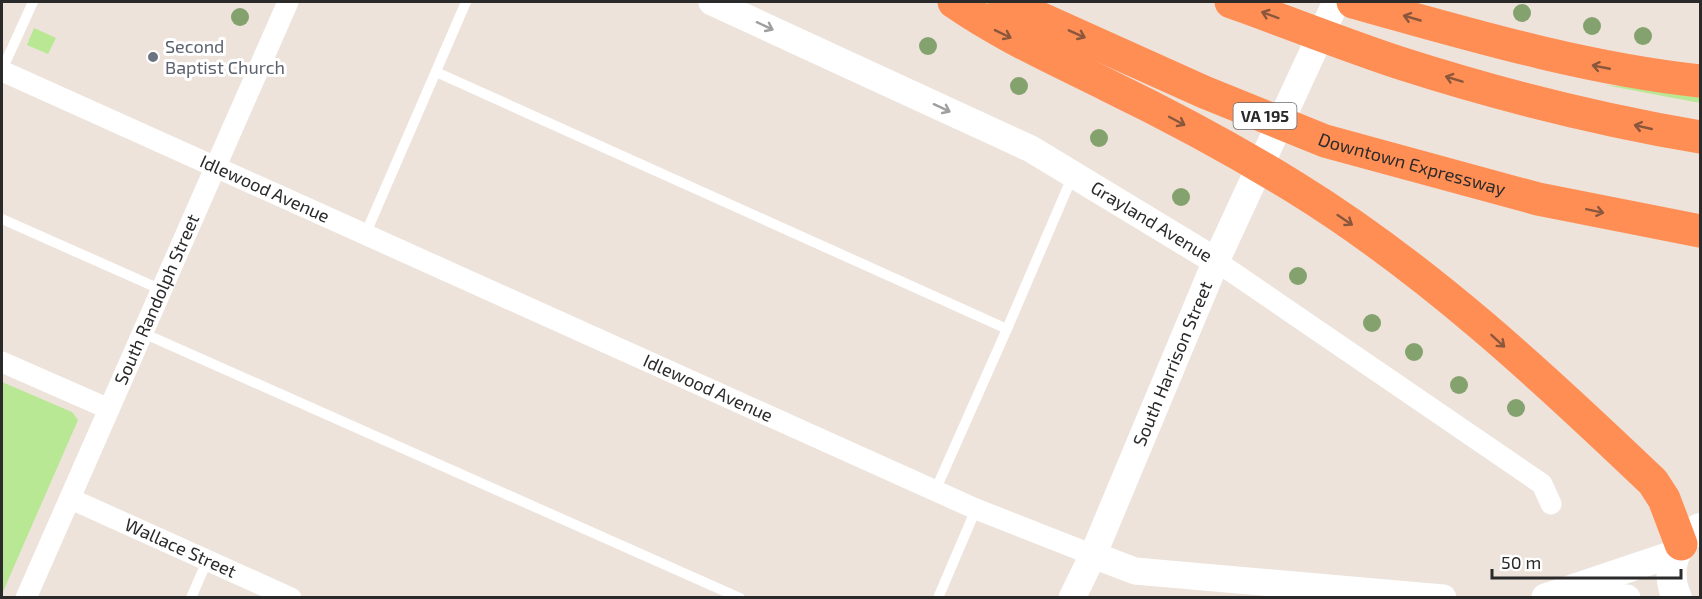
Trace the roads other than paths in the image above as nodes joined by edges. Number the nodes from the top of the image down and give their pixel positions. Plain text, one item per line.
1 (33, 2) edge
2 (466, 2) edge
3 (712, 2) edge
4 (954, 2) edge
5 (1004, 2) edge
6 (1231, 2) edge
7 (1336, 2) edge
8 (1353, 2) edge
9 (285, 3) edge
10 (2, 71) edge
11 (436, 72) junction
12 (1701, 81) edge
13 (1701, 137) edge
14 (214, 166) junction
15 (1073, 175) junction
16 (2, 219) edge
17 (1701, 231) edge
18 (365, 235) junction
19 (1216, 261) junction
20 (162, 290) junction
21 (1007, 329) junction
22 (143, 333) junction
23 (2, 362) edge
24 (109, 409) junction
25 (935, 491) junction
26 (71, 499) junction
27 (1551, 504) dead end
28 (976, 509) junction
29 (1686, 542) edge
30 (1093, 555) junction
31 (207, 561) junction
32 (1284, 591) edge
33 (26, 597) edge
34 (190, 597) edge
35 (291, 597) edge
36 (740, 597) edge
37 (938, 597) edge
38 (1072, 597) edge
39 (1443, 597) edge
40 (1549, 597) edge
41 (1599, 597) edge
42 (1627, 597) edge
43 (1677, 597) edge

1 - 10 lane
2 - 11 lane
3 -> 15 street, Grayland Avenue
4 -> 29 highway
5 -> 17 highway, Downtown Expressway / VA 195
13 -> 6 highway
7 - 19 street, South Harrison Street
12 -> 8 highway
9 - 14 street, South Randolph Street
10 - 14 street, Idlewood Avenue
11 - 18 lane
11 - 21 lane
14 - 18 street, Idlewood Avenue
14 - 20 street, South Randolph Street
15 - 19 street, Grayland Avenue
15 - 21 lane
16 - 20 lane
18 - 25 street, Idlewood Avenue
19 - 27 street, Grayland Avenue
19 - 30 street, South Harrison Street
20 - 22 street, South Randolph Street
21 - 25 lane
22 - 24 street, South Randolph Street
22 - 36 lane
23 - 24 street
24 - 26 street, South Randolph Street
25 - 28 street, Idlewood Avenue
26 - 31 street, Wallace Street
26 - 33 street, South Randolph Street
28 - 30 street, Idlewood Avenue
28 - 37 lane
29 - 40 street
29 - 43 main road
30 - 32 street, Idlewood Avenue
30 - 38 street, South Harrison Street
31 - 34 lane
31 - 35 street, Wallace Street
32 - 39 street, Idlewood Avenue
41 - 42 street

